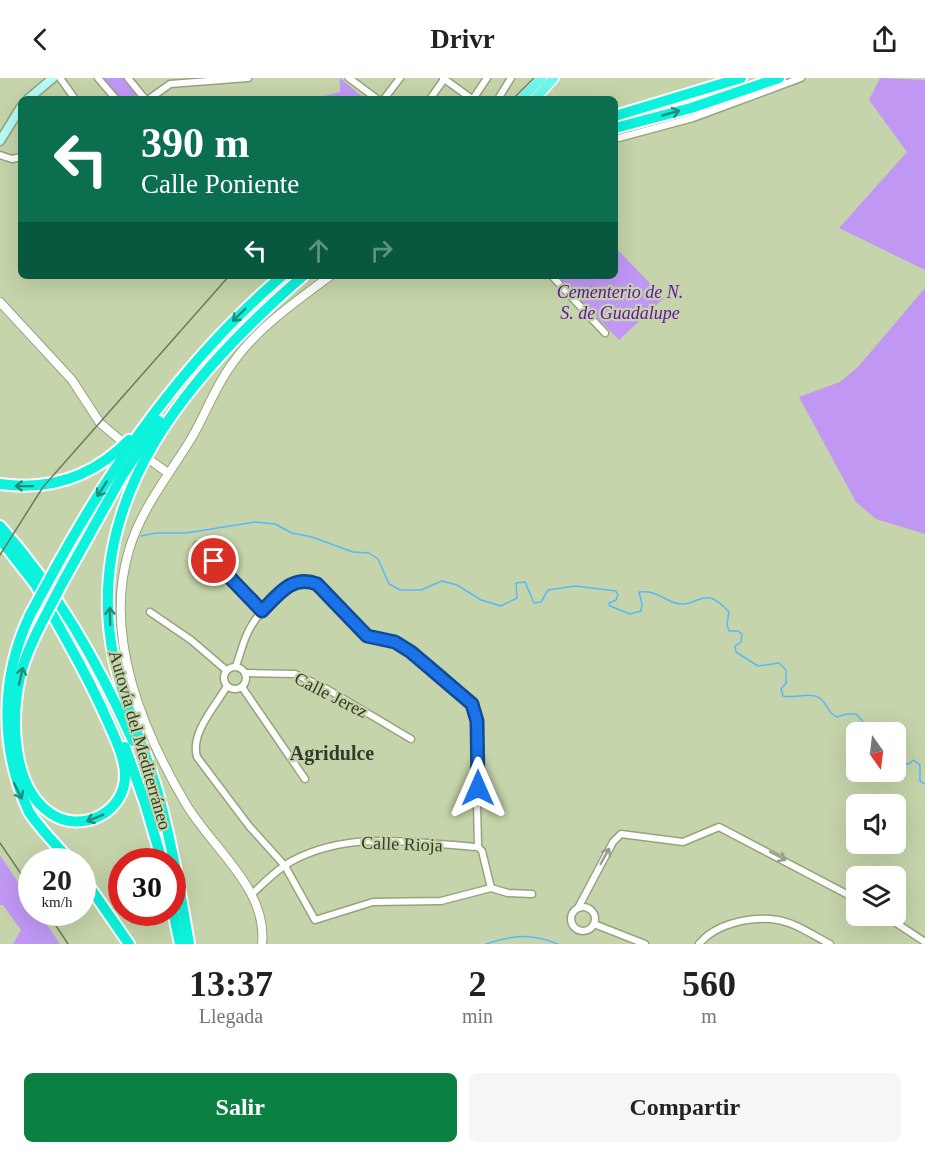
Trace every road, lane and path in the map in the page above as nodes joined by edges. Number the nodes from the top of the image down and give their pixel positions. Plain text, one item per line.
1 (52, 78) edge
2 (60, 78) edge
3 (98, 78) edge
4 (128, 78) edge
5 (165, 78) edge
6 (244, 78) edge
7 (400, 78) edge
8 (444, 78) edge
9 (487, 78) edge
10 (511, 78) edge
11 (542, 78) edge
12 (554, 78) edge
13 (741, 78) edge
14 (779, 78) edge
15 (801, 78) edge
16 (354, 79) edge
17 (170, 84) junction
18 (34, 96) edge
19 (73, 96) edge
20 (113, 96) edge
21 (144, 96) edge
22 (152, 96) edge
23 (374, 96) edge
24 (386, 96) edge
25 (431, 96) edge
26 (468, 96) edge
27 (474, 96) edge
28 (500, 96) edge
29 (524, 96) edge
30 (538, 96) edge
31 (18, 112) edge
32 (618, 115) edge
33 (618, 127) edge
34 (618, 138) edge
35 (0, 141) edge
36 (0, 155) edge
37 (18, 158) edge
38 (279, 279) edge
39 (299, 279) edge
40 (300, 279) edge
41 (326, 279) edge
42 (555, 279) edge
43 (0, 302) edge
44 (605, 333) dead end
45 (146, 423) junction
46 (119, 439) dead end
47 (150, 460) dead end
48 (168, 473) junction
49 (0, 484) edge
50 (0, 526) edge
51 (0, 539) edge
52 (197, 545) dead end
53 (33, 580) junction
54 (49, 609) edge
55 (49, 609) edge
56 (49, 609) edge
57 (49, 609) edge
58 (262, 611) junction
59 (150, 612) dead end
60 (236, 666) junction
61 (226, 670) junction
62 (245, 673) junction
63 (227, 686) junction
64 (242, 687) junction
65 (411, 739) dead end
66 (305, 779) dead end
67 (168, 834) junction
68 (478, 847) junction
69 (58, 848) edge
70 (158, 848) edge
71 (285, 866) junction
72 (491, 888) junction
73 (252, 894) junction
74 (532, 894) dead end
75 (846, 894) edge
76 (96, 896) edge
77 (578, 908) junction
78 (593, 925) junction
79 (176, 926) edge
80 (901, 926) edge
81 (925, 942) edge
82 (129, 944) edge
83 (180, 944) edge
84 (189, 944) edge
85 (260, 944) edge
86 (637, 944) edge
87 (645, 944) edge
88 (699, 944) edge
89 (830, 944) edge

1 - 18 main road
2 - 19 street
3 - 20 street
4 - 21 street
5 - 17 street
6 - 17 street
7 - 24 street
8 - 25 street
8 - 26 street
9 - 27 street
10 - 28 street
11 - 29 main road
12 - 30 main road
13 - 32 highway
33 -> 14 highway
15 - 34 street
16 - 23 street
17 - 22 street
31 - 35 main road
36 - 37 street
38 -> 45 highway
57 -> 39 highway, bridge
67 -> 40 highway, Autovía del Mediterráneo
41 - 48 street
42 - 44 street
43 - 46 street
45 -> 49 highway
45 -> 69 highway, bridge
47 - 48 street
48 - 73 street
50 - 67 highway
51 - 53 highway
52 - 58 street
53 -> 54 highway, bridge
53 - 70 highway
55 -> 56 highway, bridge
58 - 60 street
58 - 68 street
59 - 61 street
60 - 61 street
60 - 62 street
61 - 63 street
62 - 64 street
62 - 65 street, Calle Jerez
63 - 64 street
63 - 71 street
64 - 66 street
67 - 84 highway, Autovía del Mediterráneo
68 - 71 street, Calle Rioja
68 - 72 street
71 - 72 street
71 - 73 street, Calle Rioja
72 - 74 street
73 - 85 street
77 -> 75 street
76 - 82 highway
77 - 78 street
77 - 78 street
78 - 86 street
78 - 87 street
79 - 83 highway
80 - 81 street
88 - 89 street

